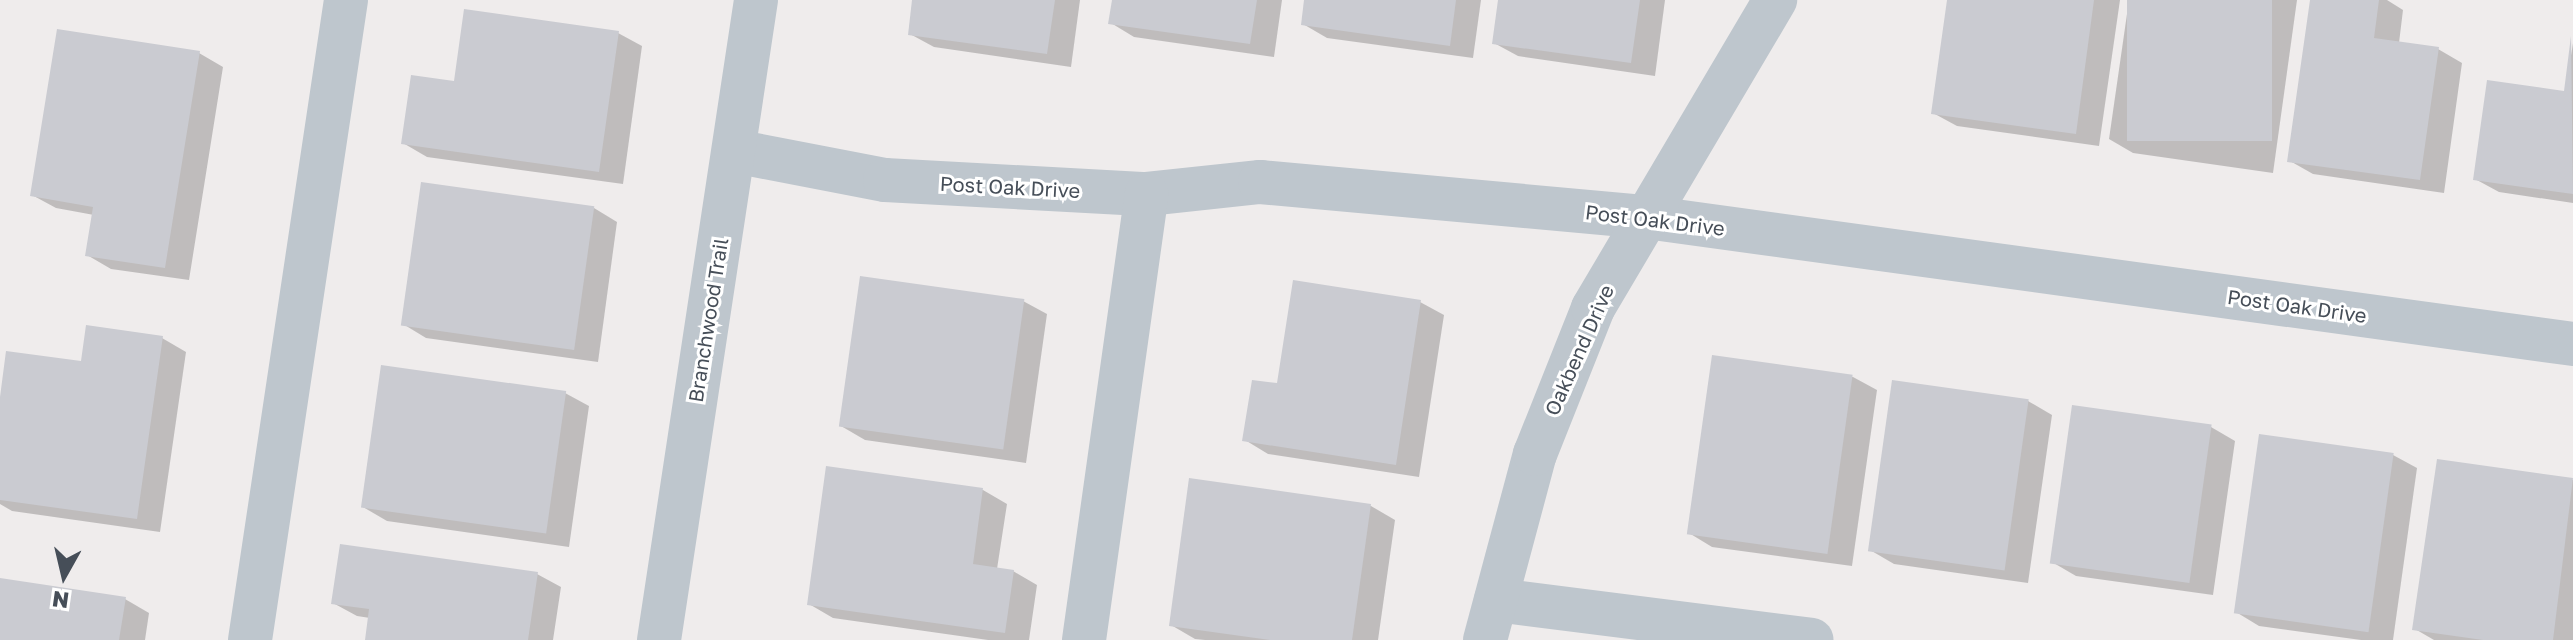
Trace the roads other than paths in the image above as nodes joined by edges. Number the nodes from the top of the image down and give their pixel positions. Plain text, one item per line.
1 (346, 0) edge
2 (756, 0) edge
3 (1775, 0) edge
4 (734, 151) junction
5 (1147, 194) junction
6 (1646, 217) junction
7 (2573, 344) edge
8 (1490, 620) edge
9 (250, 640) edge
10 (659, 640) edge
11 (1084, 640) edge
12 (1811, 640) edge

1 - 9 street
2 - 4 street, Branchwood Trail
3 - 6 street, Oakbend Drive
4 - 5 street, Post Oak Drive
4 - 10 street, Branchwood Trail
5 - 6 street, Post Oak Drive
5 - 11 street
6 - 7 street, Post Oak Drive
6 - 8 street, Oakbend Drive
8 - 12 street

